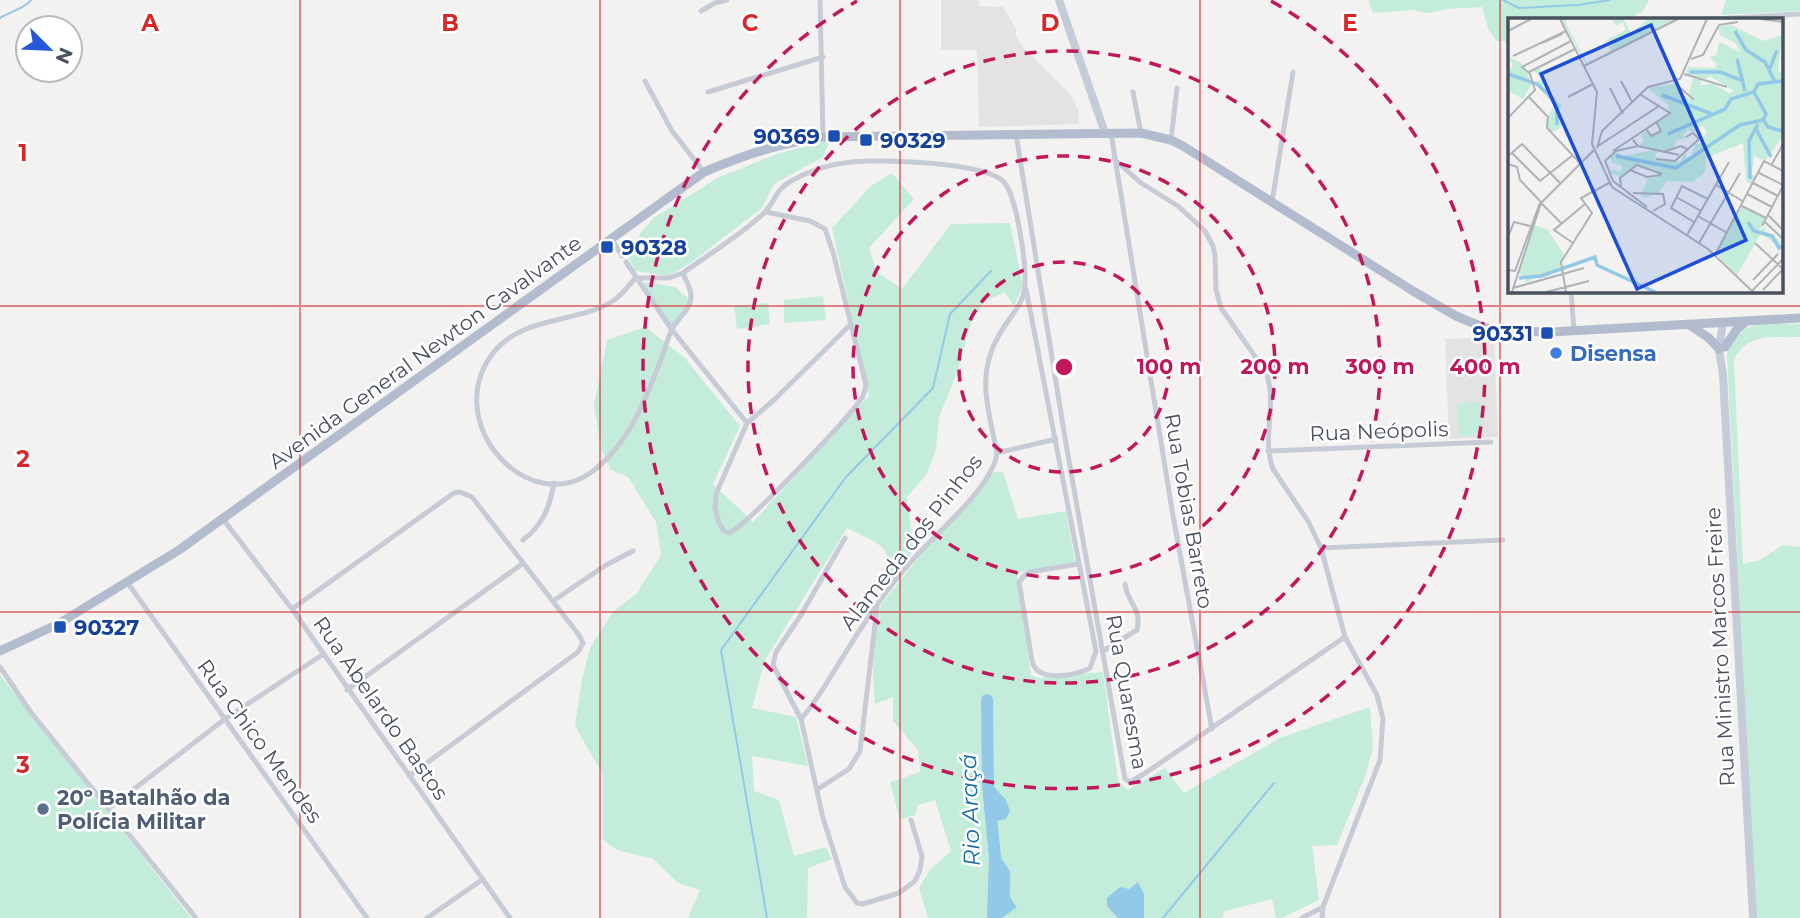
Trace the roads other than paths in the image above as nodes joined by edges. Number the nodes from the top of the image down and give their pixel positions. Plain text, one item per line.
1 (727, 0) edge
2 (820, 0) edge
3 (1059, 0) edge
4 (701, 11) dead end
5 (1800, 14) edge
6 (1731, 18) edge
7 (822, 57) junction
8 (1293, 72) dead end
9 (645, 81) dead end
10 (1177, 88) dead end
11 (708, 92) dead end
12 (1133, 92) dead end
13 (1016, 133) junction
14 (1108, 133) junction
15 (1141, 133) junction
16 (823, 137) junction
17 (1171, 140) junction
18 (1114, 159) junction
19 (704, 172) junction
20 (1272, 202) junction
21 (766, 212) junction
22 (612, 239) junction
23 (622, 256) dead end
24 (626, 262) dead end
25 (683, 273) junction
26 (635, 278) junction
27 (1026, 287) junction
28 (1571, 292) edge
29 (1800, 318) edge
30 (1748, 320) junction
31 (1723, 322) junction
32 (1687, 323) junction
33 (851, 324) junction
34 (671, 330) junction
35 (1574, 331) junction
36 (1722, 348) junction
37 (747, 423) junction
38 (1056, 439) junction
39 (1491, 442) dead end
40 (1268, 451) junction
41 (997, 453) junction
42 (554, 482) junction
43 (223, 519) junction
44 (845, 538) dead end
45 (523, 540) dead end
46 (1503, 540) dead end
47 (1321, 548) junction
48 (633, 551) dead end
49 (522, 564) junction
50 (1078, 564) junction
51 (127, 582) junction
52 (1125, 584) dead end
53 (553, 601) junction
54 (878, 606) junction
55 (292, 609) junction
56 (1345, 637) junction
57 (0, 651) edge
58 (1103, 651) junction
59 (322, 655) junction
60 (0, 667) edge
61 (347, 690) junction
62 (225, 719) junction
63 (802, 719) junction
64 (1212, 729) junction
65 (409, 776) junction
66 (818, 789) junction
67 (108, 809) junction
68 (911, 820) dead end
69 (483, 879) junction
70 (1323, 907) junction
71 (196, 918) edge
72 (367, 918) edge
73 (427, 918) edge
74 (510, 918) edge
75 (1302, 918) edge
76 (1322, 918) edge
77 (1753, 918) edge

1 - 4 street
2 - 7 street
3 - 14 main road
5 - 6 street
7 - 11 street
7 - 16 street
8 - 20 street
9 - 19 street
10 - 17 street
12 - 15 street
13 - 14 main road, Avenida General Newton Cavalvante
13 - 16 main road, Avenida General Newton Cavalvante
13 - 58 street, Rua Quaresma
14 - 15 main road, Avenida General Newton Cavalvante
14 - 18 street, Rua Tobias Barreto
15 - 17 main road, Avenida General Newton Cavalvante
16 - 19 main road, Avenida General Newton Cavalvante
17 - 20 main road, Avenida General Newton Cavalvante
18 - 40 street
18 - 64 street, Rua Tobias Barreto
19 - 22 main road, Avenida General Newton Cavalvante
20 - 35 main road, Avenida General Newton Cavalvante
21 - 25 street
21 - 27 street
21 - 33 street
22 - 23 street
22 - 43 main road, Avenida General Newton Cavalvante
24 - 26 street
25 - 26 street
25 - 34 street
26 - 34 street
26 - 42 street
27 - 38 street
27 - 41 street, Alameda dos Pinhos
28 - 35 street
29 - 30 main road, Avenida General Newton Cavalvante
30 - 31 main road, Avenida General Newton Cavalvante
30 - 36 main road
31 - 32 main road, Avenida General Newton Cavalvante
31 - 36 main road, Rua Ministro Marcos Freire
32 - 35 main road, Avenida General Newton Cavalvante
32 - 36 main road
33 - 37 street
33 - 37 street
34 - 37 street
34 - 42 street
36 - 77 main road, Rua Ministro Marcos Freire
38 - 41 street, Alameda dos Pinhos
38 - 50 street
39 - 40 street, Rua Neópolis
40 - 47 street
41 - 54 street, Alameda dos Pinhos
42 - 45 street
43 - 51 main road, Avenida General Newton Cavalvante
43 - 55 street, Rua Abelardo Bastos
44 - 63 street
46 - 47 street
47 - 56 street
48 - 53 street
49 - 53 street
49 - 55 street
49 - 61 street
50 - 50 street
51 - 57 main road, Avenida General Newton Cavalvante
51 - 62 street, Rua Chico Mendes
52 - 58 street
53 - 65 street
54 - 63 street, Alameda dos Pinhos
54 - 66 street
55 - 59 street, Rua Abelardo Bastos
56 - 64 street, Rua Quaresma
56 - 70 street
58 - 64 street, Rua Quaresma
59 - 61 street, Rua Abelardo Bastos
59 - 62 street
60 - 67 street
61 - 65 street, Rua Abelardo Bastos
62 - 67 street
62 - 72 street, Rua Chico Mendes
63 - 66 street
65 - 69 street, Rua Abelardo Bastos
66 - 68 street
67 - 71 street
69 - 73 street
69 - 74 street, Rua Abelardo Bastos
70 - 75 street
70 - 76 street

